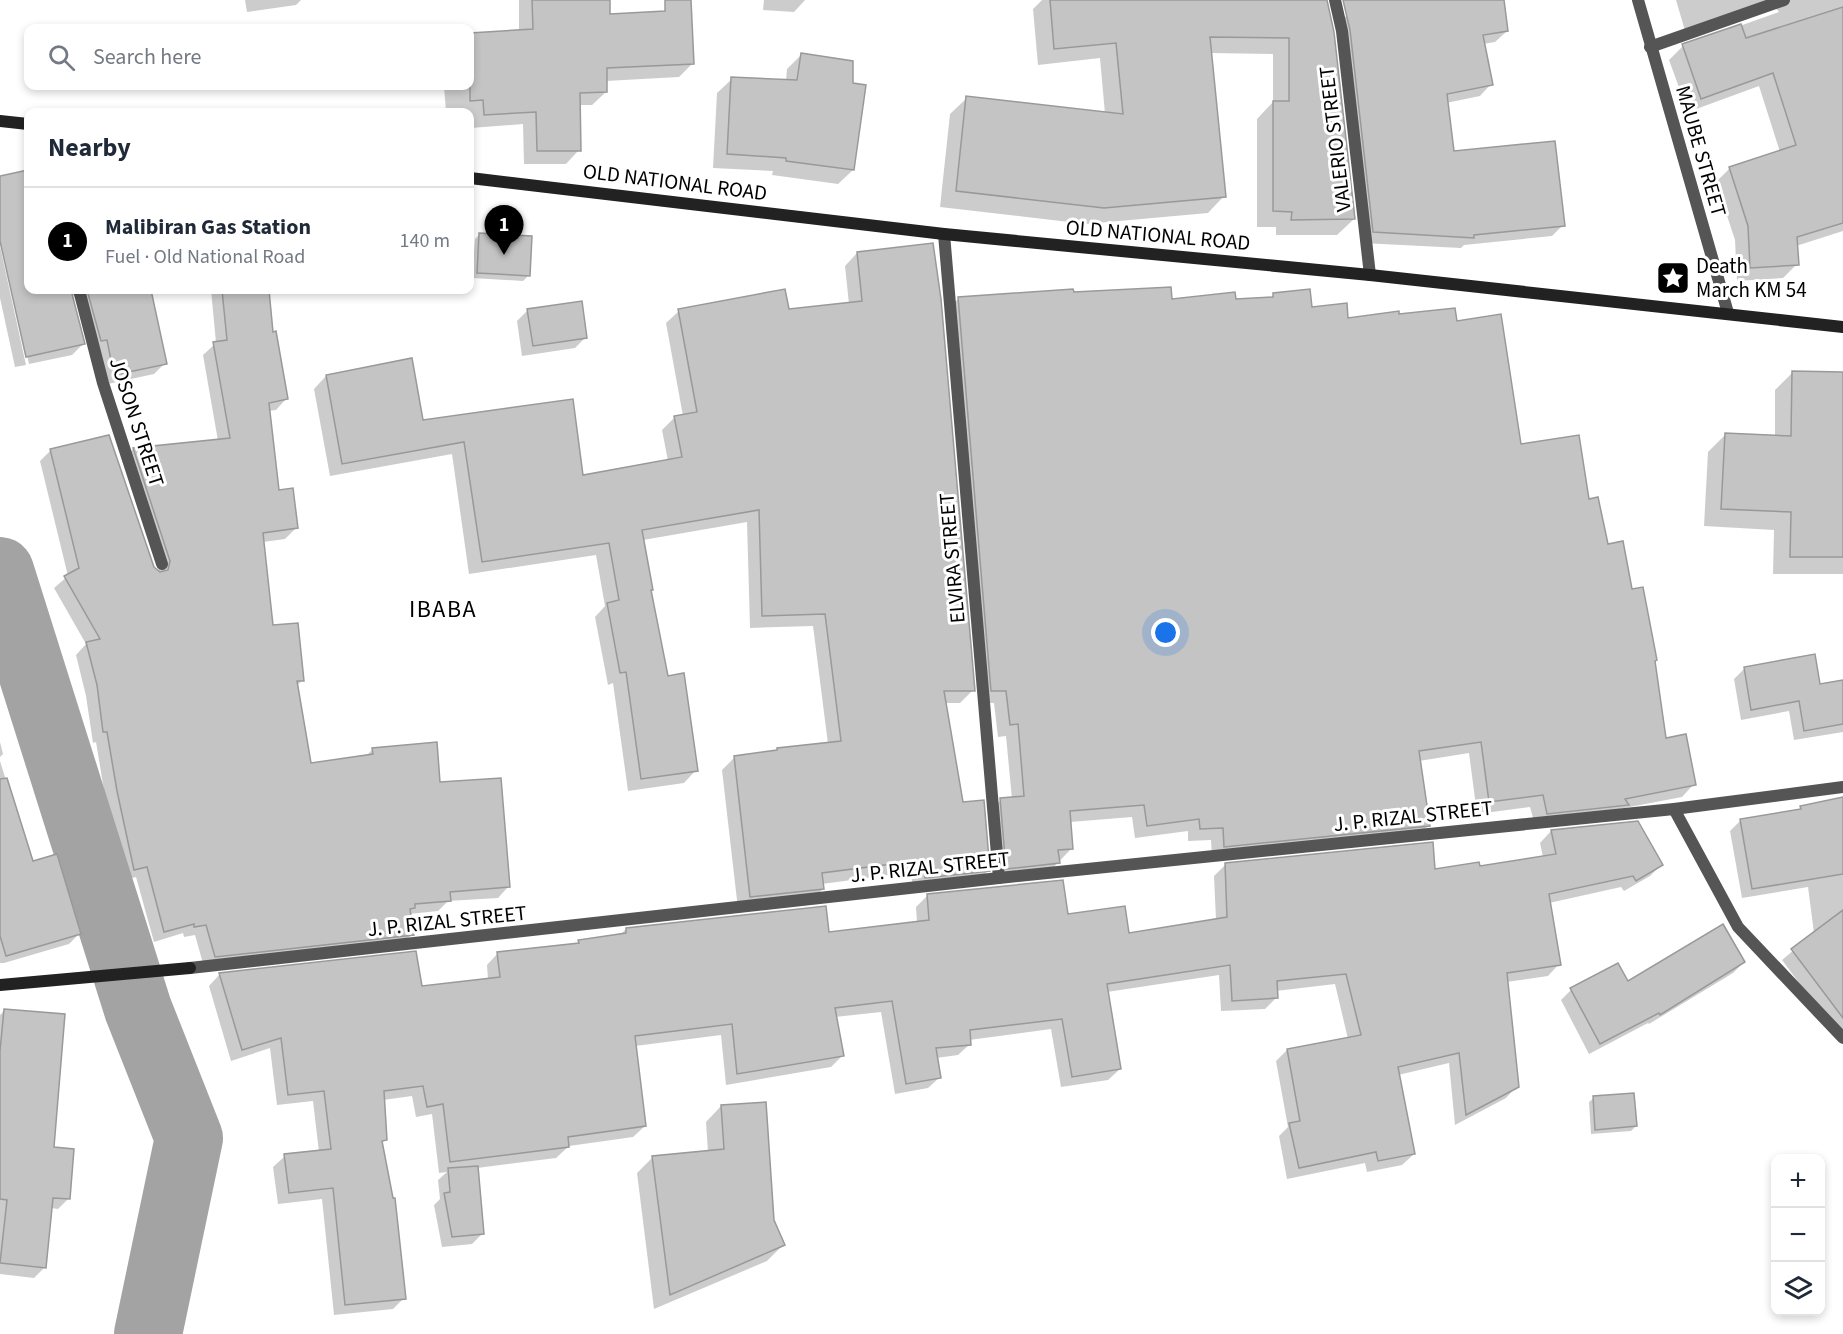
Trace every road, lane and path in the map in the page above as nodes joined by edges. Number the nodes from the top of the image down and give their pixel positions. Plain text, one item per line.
1 (1335, 0) edge
2 (1638, 0) edge
3 (1784, 0) edge
4 (1650, 47) junction
5 (0, 121) edge
6 (24, 124) edge
7 (474, 178) edge
8 (944, 234) junction
9 (1370, 274) junction
10 (80, 294) edge
11 (1728, 313) junction
12 (1843, 327) edge
13 (162, 564) dead end
14 (1843, 787) edge
15 (1674, 809) junction
16 (999, 878) junction
17 (190, 968) joint
18 (0, 985) edge
19 (1843, 1038) edge

1 - 9 street, VALERIO STREET
2 - 4 street, MAUBE STREET
3 - 4 street
4 - 11 street, MAUBE STREET
5 - 6 main road
7 - 8 main road, OLD NATIONAL ROAD
8 - 9 main road, OLD NATIONAL ROAD
8 - 16 street, ELVIRA STREET
9 - 11 main road, OLD NATIONAL ROAD
10 - 13 street, JOSON STREET
11 - 12 main road, OLD NATIONAL ROAD
14 - 15 street, J. P. RIZAL STREET
15 - 16 street, J. P. RIZAL STREET
15 - 19 street
16 - 17 street, J. P. RIZAL STREET
17 - 18 main road

